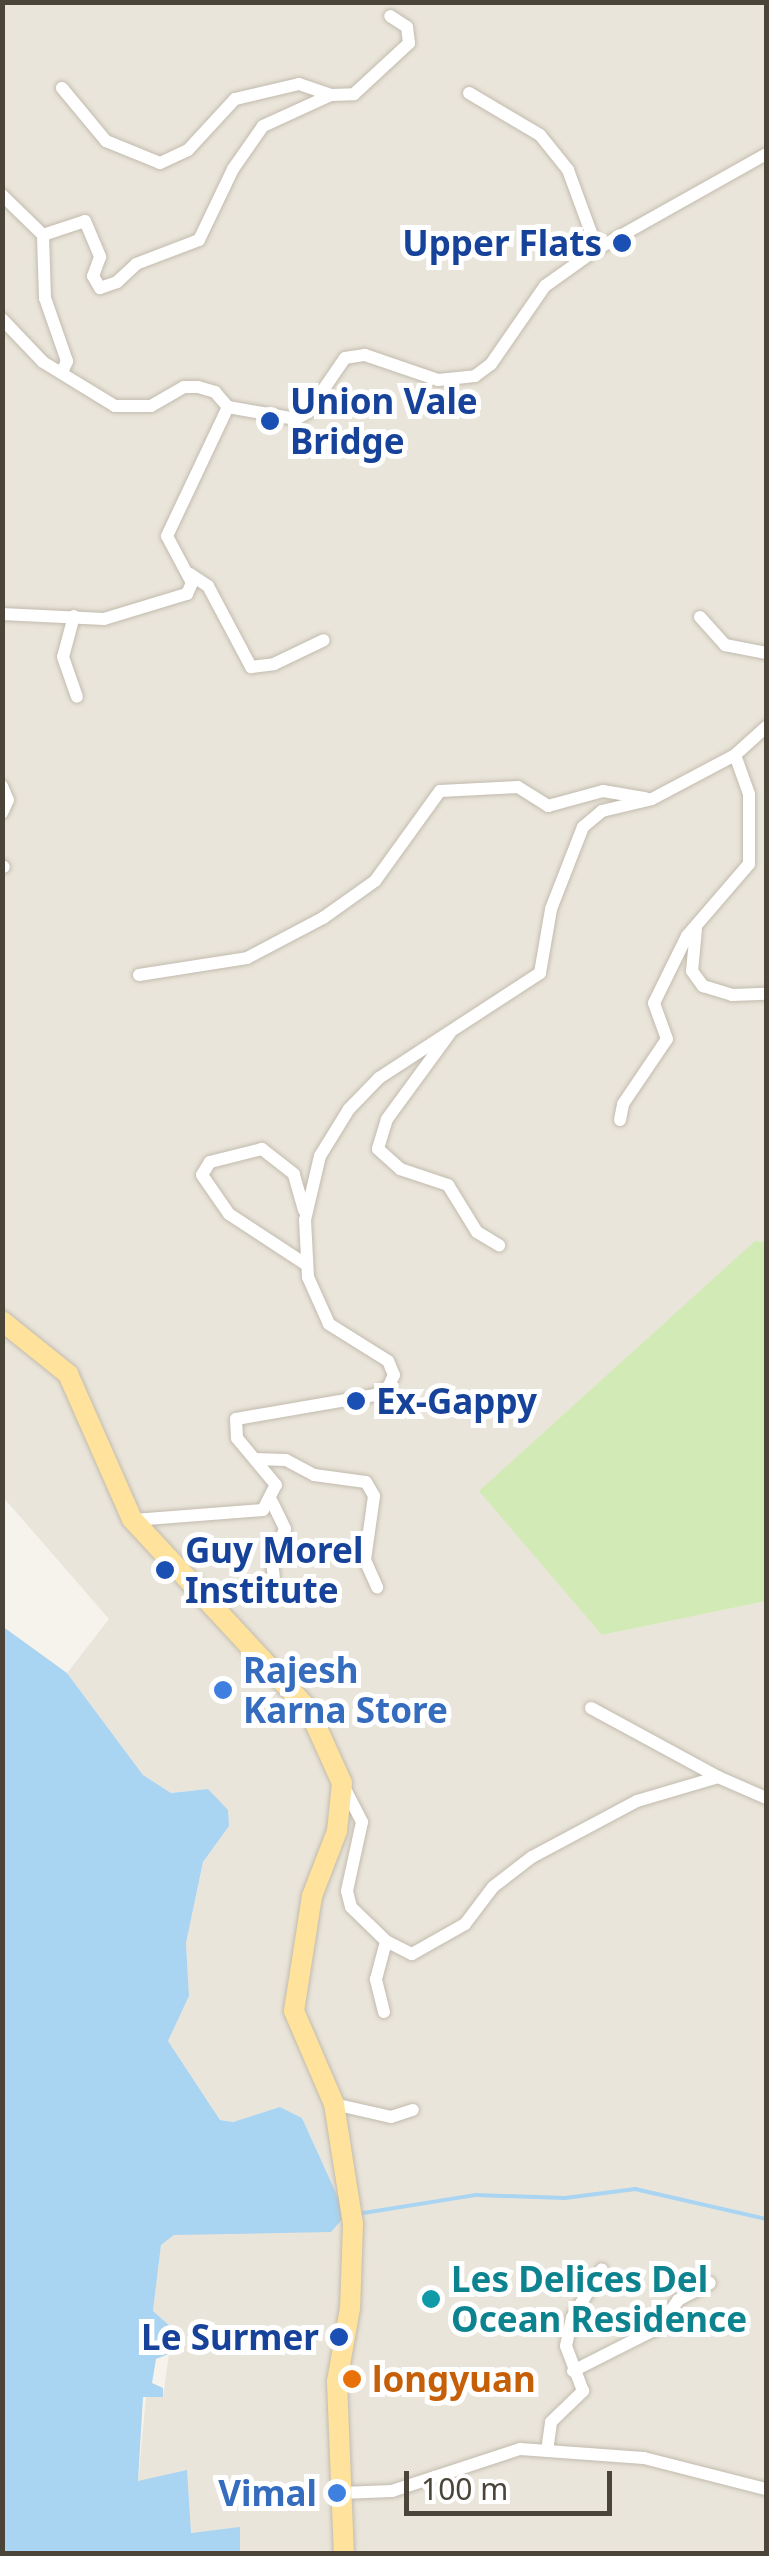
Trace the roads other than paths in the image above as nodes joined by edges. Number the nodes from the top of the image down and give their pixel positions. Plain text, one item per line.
1 (390, 16) dead end
2 (62, 88) dead end
3 (470, 93) dead end
4 (331, 95) junction
5 (766, 154) edge
6 (2, 195) edge
7 (43, 236) junction
8 (597, 248) junction
9 (2, 318) edge
10 (62, 372) junction
11 (228, 408) junction
12 (188, 573) junction
13 (2, 614) edge
14 (74, 616) junction
15 (700, 617) dead end
16 (324, 640) dead end
17 (766, 653) edge
18 (77, 697) dead end
19 (766, 727) edge
20 (734, 754) junction
21 (2, 786) edge
22 (652, 799) junction
23 (2, 813) edge
24 (698, 916) junction
25 (139, 975) dead end
26 (766, 994) edge
27 (455, 1027) junction
28 (620, 1120) dead end
29 (306, 1214) junction
30 (499, 1245) dead end
31 (307, 1265) junction
32 (2, 1321) edge
33 (254, 1459) junction
34 (272, 1502) junction
35 (132, 1519) junction
36 (274, 1579) dead end
37 (377, 1588) dead end
38 (591, 1708) dead end
39 (718, 1777) junction
40 (342, 1783) junction
41 (766, 1798) edge
42 (386, 1941) junction
43 (384, 2012) dead end
44 (334, 2104) junction
45 (413, 2110) dead end
46 (602, 2270) dead end
47 (710, 2283) dead end
48 (573, 2372) junction
49 (547, 2451) junction
50 (766, 2489) edge
51 (342, 2493) junction
52 (344, 2554) edge

1 - 4 street
2 - 4 street
3 - 8 street
4 - 7 street
5 - 8 street
6 - 7 street
7 - 10 street
8 - 11 street
9 - 10 street
10 - 11 street
11 - 12 street
12 - 14 street
12 - 16 street
13 - 14 street
14 - 18 street
15 - 17 street
19 - 20 street
20 - 22 street
20 - 24 street
21 - 23 street
22 - 25 street
22 - 27 street
24 - 26 street
24 - 28 street
27 - 29 street
27 - 30 street
29 - 31 street
29 - 31 street
31 - 33 street
32 - 35 main road
33 - 34 street
33 - 37 street
34 - 35 street
34 - 36 street
35 - 40 main road
38 - 39 street
39 - 41 street
39 - 42 street
40 - 42 street
40 - 44 main road
42 - 43 street
44 - 45 street
44 - 51 main road
46 - 48 street
47 - 48 street
48 - 49 street
49 - 50 street
49 - 51 street
51 - 52 main road

